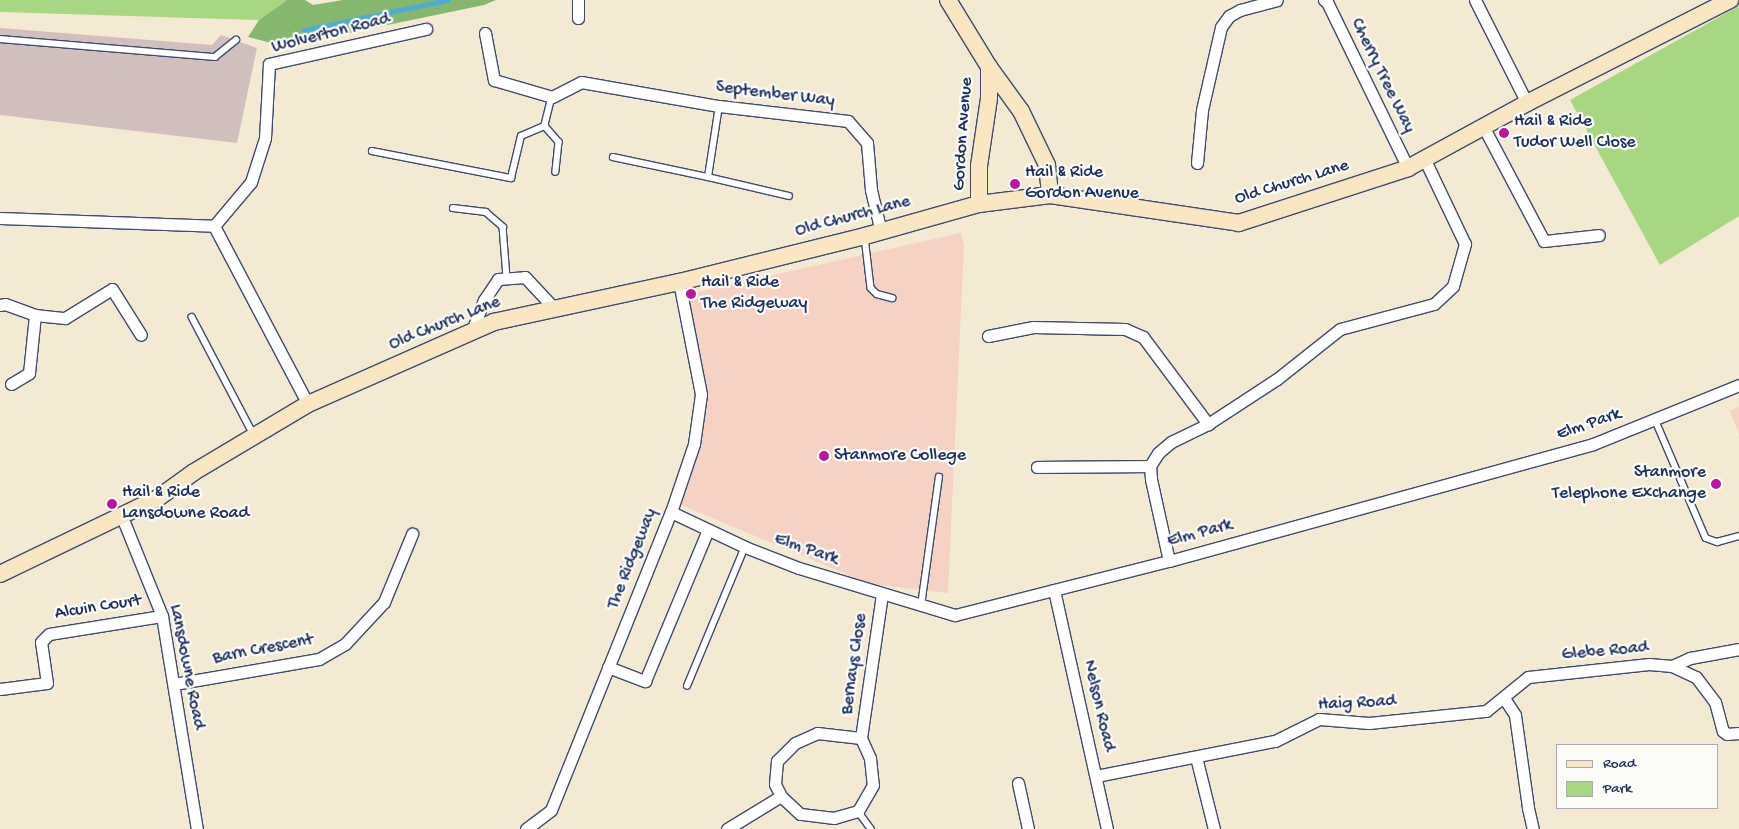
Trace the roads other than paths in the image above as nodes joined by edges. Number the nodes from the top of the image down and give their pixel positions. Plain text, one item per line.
1 (578, 0) edge
2 (948, 0) edge
3 (1278, 0) edge
4 (1324, 0) edge
5 (1475, 0) edge
6 (1730, 0) edge
7 (578, 18) dead end
8 (426, 29) dead end
9 (485, 33) dead end
10 (0, 40) edge
11 (236, 40) dead end
12 (989, 68) junction
13 (552, 96) junction
14 (1527, 103) junction
15 (719, 106) junction
16 (545, 126) junction
17 (1484, 126) junction
18 (372, 151) dead end
19 (613, 158) dead end
20 (1425, 160) junction
21 (1197, 163) dead end
22 (1408, 168) junction
23 (556, 172) dead end
24 (708, 177) junction
25 (1050, 195) junction
26 (790, 196) dead end
27 (979, 204) junction
28 (453, 208) dead end
29 (0, 218) edge
30 (214, 226) junction
31 (881, 232) junction
32 (1600, 235) dead end
33 (865, 236) junction
34 (507, 278) junction
35 (679, 282) junction
36 (892, 298) dead end
37 (0, 305) edge
38 (554, 308) junction
39 (35, 315) junction
40 (192, 318) dead end
41 (472, 331) junction
42 (141, 335) dead end
43 (988, 336) dead end
44 (11, 384) dead end
45 (1739, 385) edge
46 (308, 404) junction
47 (1656, 419) junction
48 (1208, 424) junction
49 (255, 436) junction
50 (1150, 466) junction
51 (1037, 467) dead end
52 (939, 477) dead end
53 (671, 512) junction
54 (122, 517) junction
55 (708, 530) junction
56 (412, 534) dead end
57 (1739, 536) edge
58 (745, 547) junction
59 (1169, 561) junction
60 (0, 574) edge
61 (1054, 590) junction
62 (882, 594) junction
63 (921, 606) junction
64 (162, 616) junction
65 (1739, 649) edge
66 (1672, 666) junction
67 (608, 667) junction
68 (174, 684) junction
69 (687, 686) dead end
70 (0, 688) edge
71 (1504, 698) junction
72 (1739, 733) edge
73 (861, 738) junction
74 (1196, 757) junction
75 (1096, 776) junction
76 (1018, 784) dead end
77 (781, 796) junction
78 (858, 811) junction
79 (197, 829) edge
80 (526, 829) edge
81 (727, 829) edge
82 (871, 829) edge
83 (1028, 829) edge
84 (1107, 829) edge
85 (1214, 829) edge
86 (1533, 829) edge

1 - 7 street
2 - 12 street, Gordon Avenue
3 - 21 street
4 - 22 street, Cherry Tree Way
5 - 14 street
6 - 14 street, Old Church Lane
8 - 30 street, Wolverton Road
9 - 13 street
10 - 11 lane
12 - 25 street, Gordon Avenue
12 - 27 street, Gordon Avenue
13 - 15 street, September Way
13 - 16 lane
14 - 17 street, Old Church Lane
15 - 24 lane
15 - 31 street, September Way
16 - 18 lane
16 - 23 lane
17 - 20 street, Old Church Lane
17 - 32 street
19 - 24 lane
20 - 22 street, Old Church Lane
20 - 48 street
22 - 25 street, Old Church Lane
24 - 26 lane
25 - 27 street, Old Church Lane
27 - 31 street, Old Church Lane
28 - 34 lane
29 - 30 street
30 - 46 street
31 - 33 street, Old Church Lane
33 - 35 street, Old Church Lane
33 - 36 lane
34 - 38 street
34 - 41 street
35 - 38 street, Old Church Lane
35 - 53 street, The Ridgeway
37 - 39 street
38 - 41 street, Old Church Lane
39 - 42 street
39 - 44 street
40 - 49 lane
41 - 46 street, Old Church Lane
43 - 48 street
45 - 47 street, Elm Park
46 - 49 street, Old Church Lane
47 - 57 lane
47 - 59 street, Elm Park
48 - 50 street
49 - 54 street, Old Church Lane
50 - 51 street
50 - 59 street
52 - 63 lane
53 - 55 street, Elm Park
53 - 67 street, The Ridgeway
54 - 60 street, Old Church Lane
54 - 64 street, Lansdowne Road
55 - 58 street, Elm Park
55 - 67 street
56 - 68 street, Barn Crescent
58 - 62 street, Elm Park
58 - 69 lane
59 - 61 street, Elm Park
61 - 63 street, Elm Park
61 - 75 street, Nelson Road
62 - 63 street, Elm Park
62 - 73 street, Bernays Close
64 - 68 street, Lansdowne Road
64 - 70 street, Alcuin Court
65 - 66 street
66 - 71 street, Glebe Road
66 - 72 street, Glebe Road
67 - 80 street, The Ridgeway
68 - 79 street, Lansdowne Road
71 - 74 street, Haig Road
71 - 86 street
73 - 77 street
73 - 78 street
74 - 75 street, Haig Road
74 - 85 street
75 - 84 street, Nelson Road
76 - 83 street
77 - 78 street
77 - 81 street
78 - 82 lane

